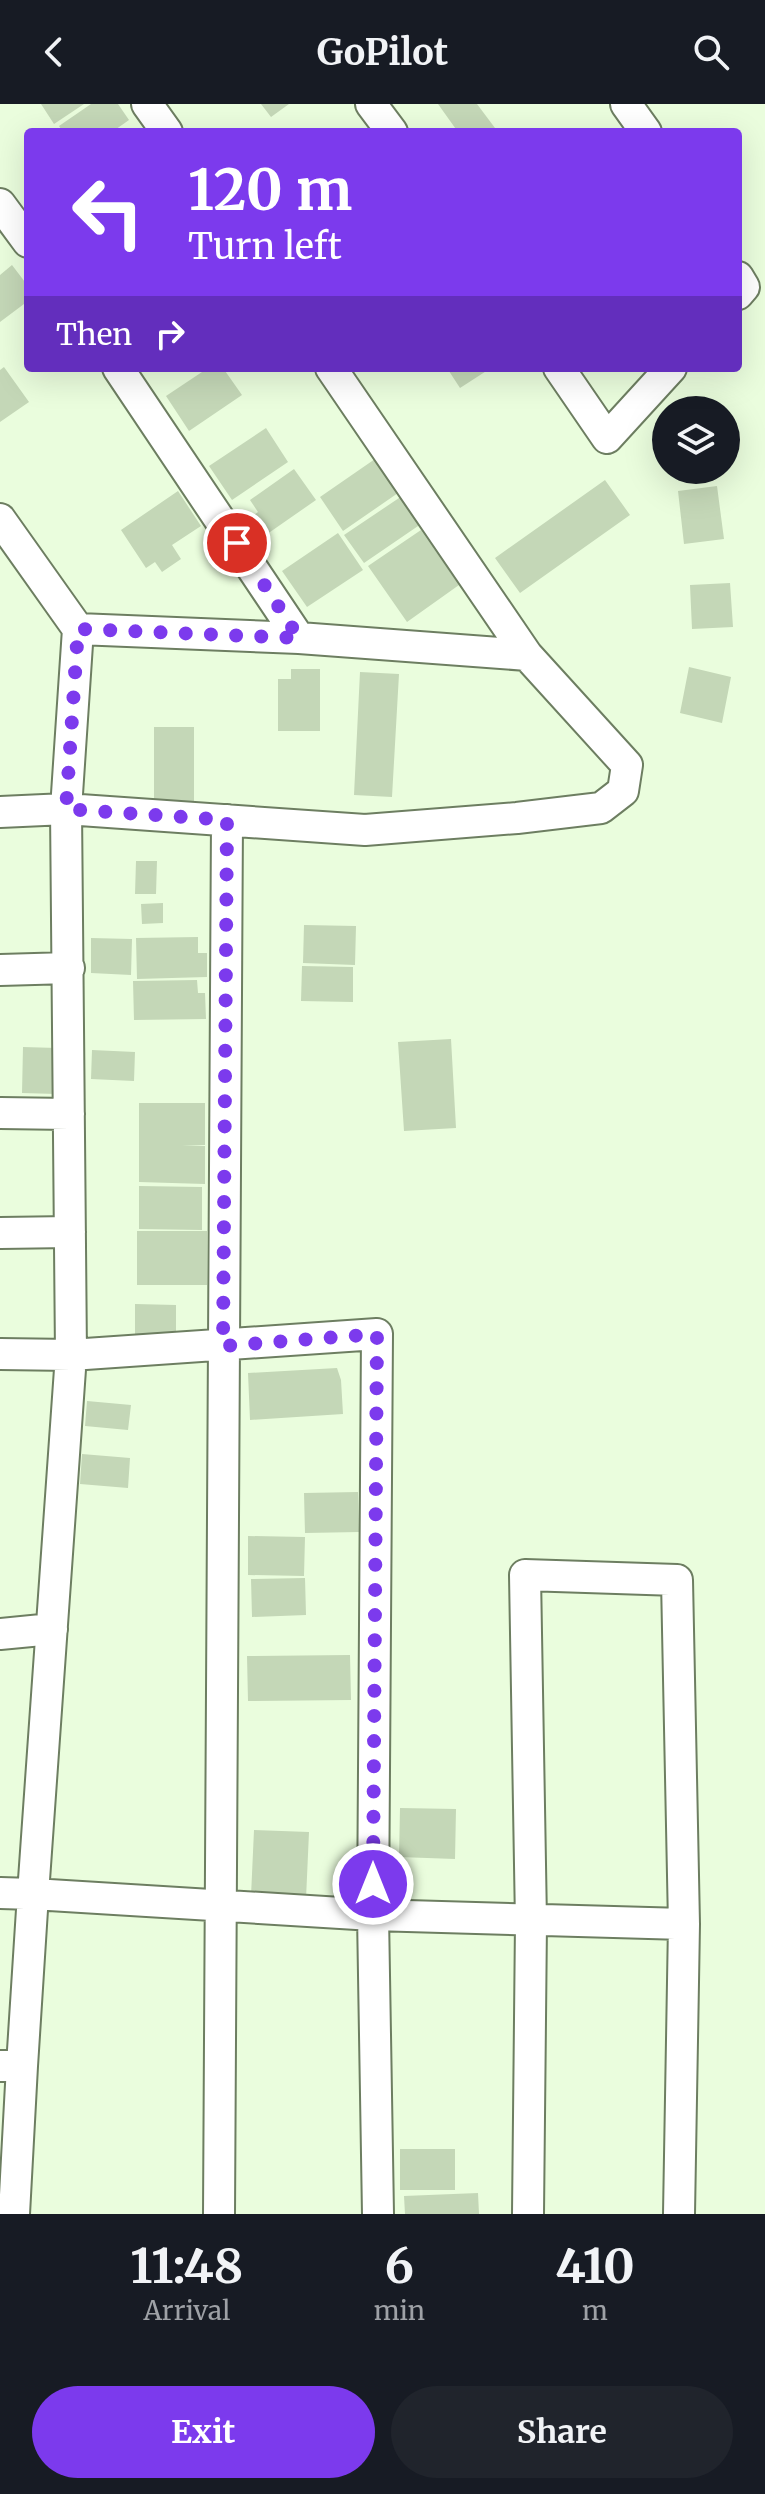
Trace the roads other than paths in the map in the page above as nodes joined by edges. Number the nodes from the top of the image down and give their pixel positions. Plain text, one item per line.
1 (147, 104) edge
2 (371, 104) edge
3 (626, 104) edge
4 (164, 128) edge
5 (389, 128) edge
6 (643, 128) edge
7 (0, 204) edge
8 (24, 237) edge
9 (121, 372) edge
10 (334, 372) edge
11 (562, 372) edge
12 (667, 372) edge
13 (0, 519) edge
14 (78, 629) junction
15 (299, 638) junction
16 (527, 655) junction
17 (66, 809) junction
18 (0, 812) edge
19 (227, 820) junction
20 (69, 968) junction
21 (0, 970) edge
22 (0, 1113) edge
23 (69, 1114) junction
24 (70, 1232) junction
25 (0, 1233) edge
26 (223, 1346) junction
27 (0, 1354) edge
28 (71, 1355) junction
29 (52, 1629) junction
30 (0, 1634) edge
31 (0, 1893) edge
32 (33, 1894) junction
33 (220, 1907) junction
34 (373, 1915) junction
35 (531, 1922) junction
36 (684, 1924) junction
37 (11, 2066) edge
38 (14, 2214) edge
39 (219, 2214) edge
40 (378, 2214) edge
41 (528, 2214) edge
42 (679, 2214) edge

1 - 4 street
2 - 5 street
3 - 6 street
7 - 8 street
9 - 15 street
10 - 16 street
11 - 12 street
13 - 14 street
14 - 15 street
14 - 17 street
15 - 16 street
16 - 19 street
17 - 18 street
17 - 19 street
17 - 20 street
19 - 26 street
20 - 21 street
20 - 23 street
22 - 23 street
23 - 24 street
24 - 25 street
24 - 28 street
26 - 28 street
26 - 33 street
26 - 34 street
27 - 28 street
28 - 29 street
29 - 30 street
29 - 32 street
31 - 32 street
32 - 33 street
32 - 37 street
33 - 34 street
33 - 39 street
34 - 35 street
34 - 40 street
35 - 36 street
35 - 36 street
35 - 41 street
36 - 42 street
37 - 38 street

